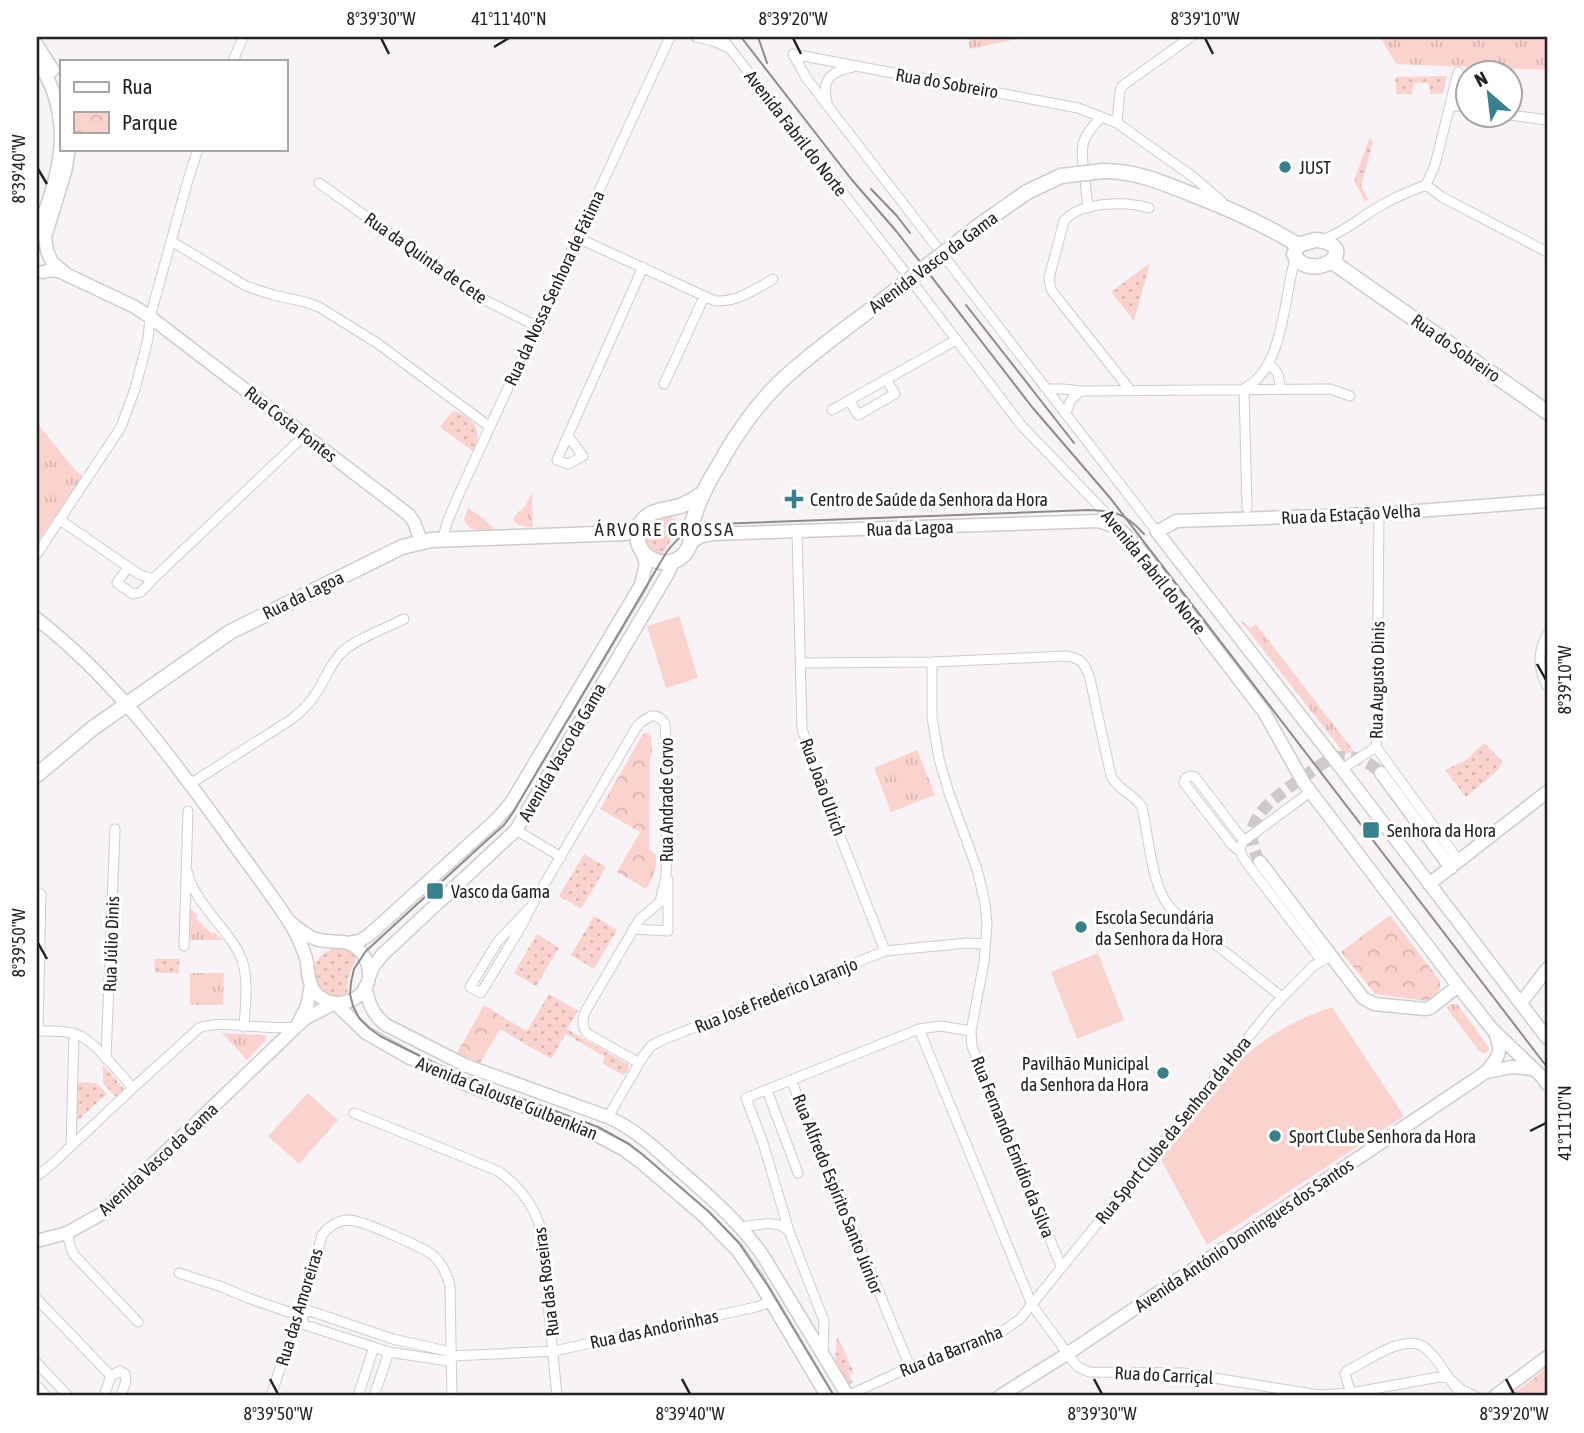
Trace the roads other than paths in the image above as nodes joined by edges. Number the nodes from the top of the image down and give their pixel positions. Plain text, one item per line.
1 (243, 37) edge
2 (670, 37) edge
3 (696, 37) edge
4 (721, 37) edge
5 (1191, 37) edge
6 (37, 45) edge
7 (730, 49) junction
8 (793, 54) joint
9 (233, 60) edge
10 (37, 61) edge
11 (858, 67) junction
12 (60, 88) edge
13 (1454, 91) edge
14 (1451, 105) junction
15 (1454, 106) edge
16 (829, 107) junction
17 (60, 115) edge
18 (1101, 117) junction
19 (1524, 117) edge
20 (1547, 120) edge
21 (1117, 123) junction
22 (60, 150) edge
23 (69, 150) edge
24 (198, 150) edge
25 (1083, 163) dead end
26 (1192, 176) junction
27 (1085, 181) dead end
28 (319, 183) dead end
29 (1426, 185) junction
30 (1186, 192) junction
31 (53, 197) junction
32 (1088, 208) junction
33 (1149, 208) dead end
34 (1229, 208) junction
35 (1348, 227) junction
36 (37, 231) edge
37 (578, 238) junction
38 (1321, 240) junction
39 (171, 242) junction
40 (44, 250) edge
41 (1547, 252) edge
42 (1333, 255) junction
43 (1300, 256) junction
44 (643, 267) junction
45 (39, 274) edge
46 (67, 274) junction
47 (773, 278) dead end
48 (704, 297) junction
49 (150, 317) junction
50 (536, 326) junction
51 (956, 340) junction
52 (1269, 364) junction
53 (886, 379) junction
54 (664, 384) dead end
55 (1048, 389) junction
56 (1244, 389) junction
57 (1280, 389) junction
58 (1080, 391) junction
59 (1131, 391) junction
60 (1350, 396) dead end
61 (849, 400) junction
62 (832, 410) dead end
63 (1547, 412) edge
64 (1066, 413) junction
65 (490, 427) junction
66 (305, 435) junction
67 (568, 436) dead end
68 (703, 493) junction
69 (1547, 500) edge
70 (1247, 508) dead end
71 (664, 509) junction
72 (1379, 514) junction
73 (60, 520) junction
74 (643, 520) junction
75 (797, 532) junction
76 (1157, 532) junction
77 (614, 533) junction
78 (691, 536) junction
79 (1128, 536) junction
80 (442, 540) junction
81 (421, 541) junction
82 (641, 549) junction
83 (37, 554) edge
84 (673, 562) junction
85 (128, 567) junction
86 (156, 576) junction
87 (37, 609) edge
88 (37, 619) edge
89 (404, 619) dead end
90 (1547, 635) edge
91 (932, 662) junction
92 (802, 663) junction
93 (1547, 686) edge
94 (128, 704) junction
95 (1376, 747) junction
96 (1342, 769) junction
97 (1381, 773) tunnel mouth
98 (37, 775) edge
99 (190, 784) junction
100 (1310, 792) junction
101 (1547, 792) edge
102 (188, 810) dead end
103 (115, 829) dead end
104 (516, 830) junction
105 (1244, 841) junction
106 (1240, 851) junction
107 (561, 857) junction
108 (1260, 862) tunnel mouth
109 (1455, 864) junction
110 (187, 871) junction
111 (666, 877) junction
112 (1429, 884) junction
113 (40, 894) dead end
114 (531, 907) junction
115 (290, 922) junction
116 (633, 929) junction
117 (342, 942) junction
118 (985, 944) junction
119 (184, 946) dead end
120 (886, 951) junction
121 (1325, 958) junction
122 (1547, 969) edge
123 (308, 971) junction
124 (367, 984) junction
125 (311, 986) junction
126 (1458, 986) junction
127 (1282, 997) junction
128 (335, 1003) junction
129 (1521, 1003) junction
130 (244, 1027) junction
131 (296, 1027) junction
132 (919, 1029) junction
133 (38, 1031) edge
134 (971, 1031) junction
135 (1495, 1032) junction
136 (74, 1033) junction
137 (1547, 1038) edge
138 (106, 1059) junction
139 (639, 1063) junction
140 (1533, 1069) junction
141 (1486, 1072) junction
142 (791, 1080) junction
143 (1547, 1084) edge
144 (133, 1088) junction
145 (767, 1090) junction
146 (354, 1113) dead end
147 (608, 1117) junction
148 (71, 1146) junction
149 (798, 1173) dead end
150 (37, 1176) edge
151 (741, 1227) junction
152 (789, 1231) junction
153 (67, 1233) junction
154 (726, 1238) junction
155 (37, 1241) edge
156 (1061, 1266) junction
157 (179, 1273) dead end
158 (37, 1299) edge
159 (771, 1302) junction
160 (1032, 1305) junction
161 (300, 1316) junction
162 (138, 1322) dead end
163 (374, 1347) junction
164 (554, 1351) junction
165 (389, 1352) junction
166 (1067, 1354) junction
167 (452, 1356) junction
168 (823, 1356) junction
169 (1547, 1357) edge
170 (37, 1363) edge
171 (910, 1367) junction
172 (111, 1376) junction
173 (1448, 1378) junction
174 (37, 1386) edge
175 (1351, 1394) junction
176 (46, 1396) edge
177 (68, 1396) edge
178 (104, 1396) edge
179 (121, 1396) edge
180 (271, 1396) edge
181 (358, 1396) edge
182 (374, 1396) edge
183 (452, 1396) edge
184 (557, 1396) edge
185 (827, 1396) edge
186 (847, 1396) edge
187 (1000, 1396) edge
188 (1461, 1396) edge
189 (1475, 1396) edge
190 (1495, 1396) edge

1 - 9 street
2 - 37 street, Rua da Nossa Senhora de Fátima
3 - 7 street
4 - 7 street, Avenida Fabril do Norte
5 - 21 street
6 - 12 main road
7 - 51 street, Avenida Fabril do Norte
8 - 11 street, Rua do Sobreiro
8 - 16 street, Avenida Fabril do Norte
10 - 17 main road
11 - 16 street
11 - 18 street, Rua do Sobreiro
13 - 14 street
14 - 15 street
14 - 29 street
16 - 55 street, Avenida Fabril do Norte
18 - 21 street, Rua do Sobreiro
18 - 25 street
19 - 20 street
21 - 26 street, Rua do Sobreiro
22 - 31 main road
23 - 31 main road
24 - 39 street
26 - 30 street
26 - 34 street, Rua do Sobreiro
27 - 32 street
28 - 50 street, Rua da Quinta de Cete
29 - 35 street
29 - 41 street
30 - 34 main road, Avenida Vasco da Gama
30 - 68 main road, Avenida Vasco da Gama, bridge
31 - 36 main road
31 - 40 main road
32 - 33 street
32 - 59 street
34 - 43 main road, Rua do Sobreiro
35 - 38 street
35 - 42 street
37 - 44 street
37 - 50 street, Rua da Nossa Senhora de Fátima
38 - 42 main road, Rua do Sobreiro
38 - 43 main road
39 - 49 street
39 - 65 street
40 - 45 main road
40 - 46 main road
42 - 43 main road
42 - 63 main road, Rua do Sobreiro
43 - 52 street
44 - 48 street
44 - 67 street
45 - 46 main road
46 - 49 main road, Rua Costa Fontes
47 - 48 street
48 - 54 street
49 - 66 main road, Rua Costa Fontes
49 - 73 street
50 - 65 street, Rua da Nossa Senhora de Fátima
51 - 53 street
51 - 79 street, Avenida Fabril do Norte
52 - 56 street
52 - 57 street
53 - 61 street
53 - 61 street
55 - 58 street
55 - 64 street, Avenida Fabril do Norte
56 - 57 street
56 - 59 street
56 - 70 street
57 - 60 street
58 - 59 street
58 - 64 street
61 - 62 street
64 - 76 street, Avenida Fabril do Norte
65 - 80 street, Rua da Nossa Senhora de Fátima
66 - 81 main road, Rua Costa Fontes
66 - 86 street
68 - 71 main road
68 - 78 main road, Avenida Vasco da Gama
69 - 72 main road, Rua da Estação Velha
71 - 74 main road
71 - 78 main road
72 - 76 main road, Rua da Estação Velha
72 - 95 street, Rua Augusto Dinis
73 - 83 street
73 - 85 street
74 - 77 main road, Rua da Lagoa
74 - 82 main road, Avenida Vasco da Gama
75 - 78 main road, Rua da Lagoa
75 - 79 main road, Rua da Lagoa
75 - 92 street, Rua João Ulrich
76 - 96 main road, Avenida Fabril do Norte
77 - 80 main road, Rua da Lagoa
77 - 82 main road
78 - 84 main road, Avenida Vasco da Gama
79 - 100 main road, Avenida Fabril do Norte
80 - 81 main road, Rua da Lagoa
81 - 94 main road, Rua da Lagoa
82 - 84 main road
82 - 117 main road, Avenida Vasco da Gama
84 - 104 main road, Avenida Vasco da Gama
85 - 86 street
85 - 86 street
87 - 94 main road
88 - 94 main road
89 - 99 street
90 - 93 street
91 - 92 street
91 - 118 street, Rua Fernando Emídio da Silva
91 - 127 street
92 - 120 street, Rua João Ulrich
94 - 98 main road, Rua da Lagoa
94 - 99 main road
95 - 96 street
95 - 109 street, Rua Augusto Dinis
96 - 112 main road, Avenida Fabril do Norte
97 - 109 main road
99 - 115 main road
100 - 105 street
100 - 126 main road, Avenida Fabril do Norte
101 - 109 main road
102 - 110 street
103 - 138 street, Rua Júlio Dinis
104 - 107 street
104 - 124 main road, Avenida Vasco da Gama
105 - 106 street
105 - 106 street
106 - 121 street
107 - 111 street, Rua Andrade Corvo
107 - 114 street, Rua Andrade Corvo
108 - 121 main road
109 - 112 main road
110 - 119 street
110 - 130 street
111 - 116 street, Rua Andrade Corvo
111 - 116 street
112 - 129 main road, Avenida Fabril do Norte
113 - 133 street
114 - 114 street, Rua Andrade Corvo
115 - 117 main road
115 - 123 main road
116 - 139 street, Rua Andrade Corvo
117 - 123 main road
117 - 124 main road
118 - 120 street, Rua José Frederico Laranjo
118 - 134 street, Rua Fernando Emídio da Silva
120 - 139 street, Rua José Frederico Laranjo
121 - 126 main road
121 - 127 street, Rua Sport Clube da Senhora da Hora
122 - 129 main road
123 - 125 main road
124 - 128 main road
124 - 147 main road, Avenida Calouste Gulbenkian
125 - 128 main road
125 - 131 main road, Avenida Vasco da Gama
126 - 135 main road, Avenida Fabril do Norte
127 - 156 street, Rua Sport Clube da Senhora da Hora
128 - 131 main road, Avenida Vasco da Gama
128 - 154 main road, Avenida Calouste Gulbenkian
129 - 137 main road, Avenida Fabril do Norte
130 - 131 street
130 - 144 street
131 - 153 main road, Avenida Vasco da Gama
132 - 134 street, Rua Alfredo Espírito Santo Júnior
132 - 142 street, Rua Alfredo Espírito Santo Júnior
132 - 160 street
133 - 136 street
134 - 156 street, Rua Fernando Emídio da Silva
135 - 140 main road, Avenida Fabril do Norte
135 - 141 main road
136 - 138 street
136 - 148 street
138 - 144 street
139 - 147 street, Rua José Frederico Laranjo
140 - 141 main road
140 - 143 main road, Avenida Fabril do Norte
141 - 166 main road, Avenida António Domingues dos Santos
142 - 145 street
142 - 171 street, Rua Alfredo Espírito Santo Júnior
144 - 148 street
145 - 149 street
145 - 152 street
146 - 164 street, Rua das Roseiras
147 - 151 main road, Avenida Calouste Gulbenkian
148 - 150 street
151 - 152 street
151 - 154 main road
151 - 168 main road, Avenida Calouste Gulbenkian
152 - 168 street
153 - 155 main road, Avenida Vasco da Gama
153 - 162 street
154 - 159 main road, Avenida Calouste Gulbenkian
156 - 160 street, Rua Sport Clube da Senhora da Hora
157 - 161 street, Rua das Andorinhas
158 - 172 street
159 - 164 street, Rua das Andorinhas
159 - 185 main road, Avenida Calouste Gulbenkian
160 - 166 street
160 - 171 street, Rua da Barranha
161 - 163 street, Rua das Andorinhas
161 - 167 street, Rua das Andorinhas
161 - 167 street, Rua das Amoreiras
161 - 180 street, Rua das Amoreiras
163 - 165 street, Rua das Andorinhas
163 - 181 street
164 - 167 street, Rua das Andorinhas
164 - 184 street, Rua das Roseiras
165 - 167 street, Rua das Andorinhas
165 - 182 street
166 - 175 street, Rua do Carriçal
166 - 187 main road, Avenida António Domingues dos Santos
167 - 183 street, Rua das Amoreiras
168 - 186 main road, Avenida Calouste Gulbenkian
169 - 190 main road
170 - 177 street
171 - 186 street, Rua da Barranha
172 - 178 street
172 - 179 street
173 - 175 street, Rua do Carriçal
173 - 175 street
173 - 188 street
173 - 189 street
174 - 176 street

